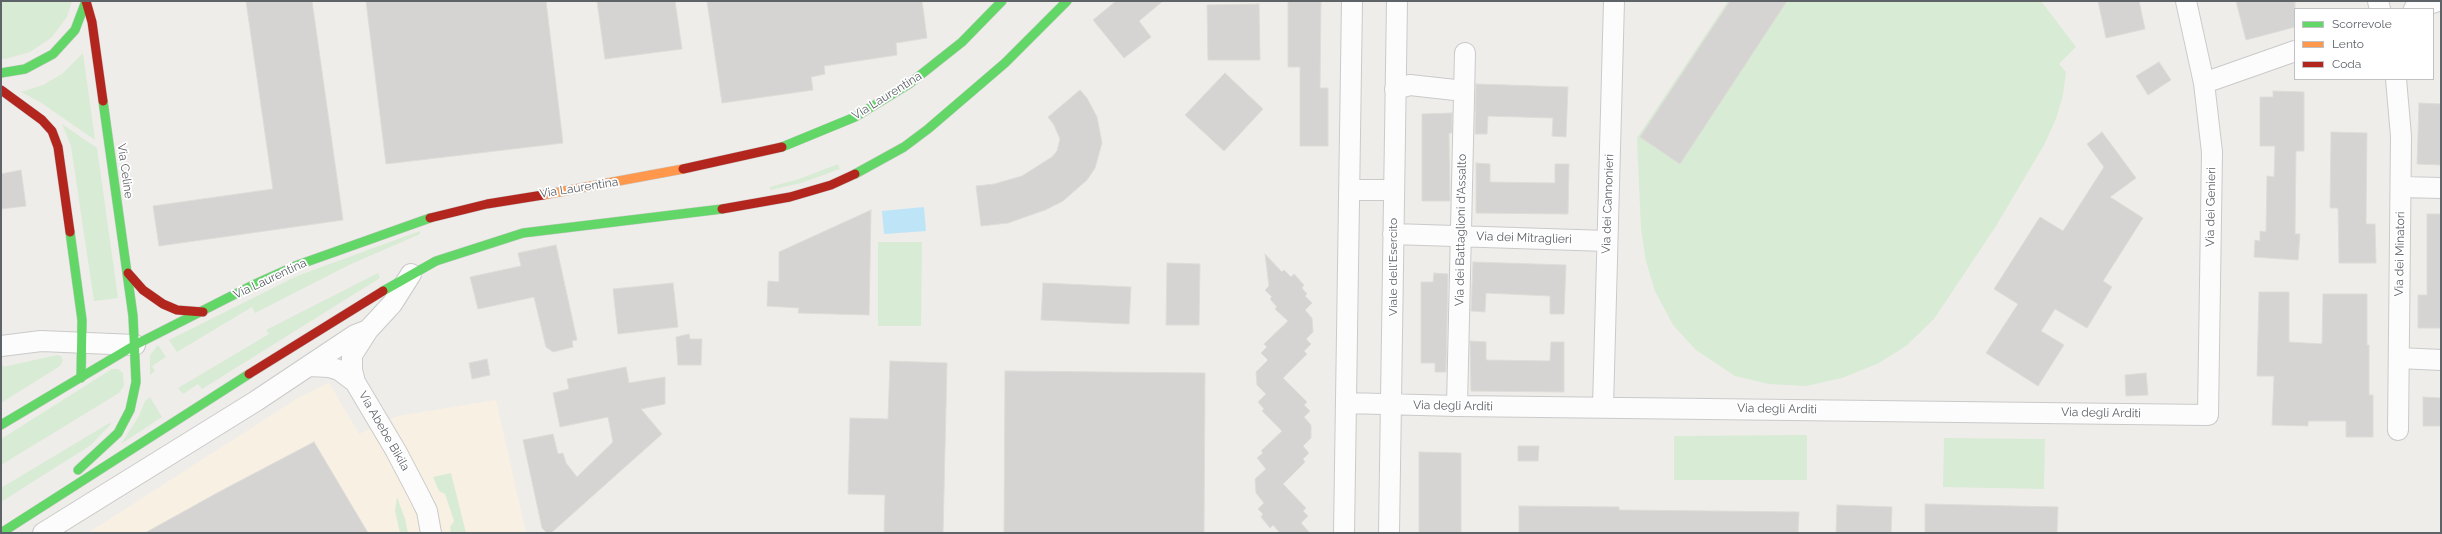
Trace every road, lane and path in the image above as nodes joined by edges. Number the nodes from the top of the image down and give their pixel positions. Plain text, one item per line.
1 (86, 1) edge
2 (1002, 1) edge
3 (1067, 1) edge
4 (1352, 1) edge
5 (1397, 1) edge
6 (1614, 1) edge
7 (2186, 1) edge
8 (2438, 1) edge
9 (2417, 8) edge
10 (2294, 51) edge
11 (1465, 53) dead end
12 (1, 73) edge
13 (2396, 80) edge
14 (2204, 83) junction
15 (1395, 89) junction
16 (1, 90) edge
17 (1464, 90) junction
18 (2401, 187) junction
19 (2441, 188) edge
20 (1349, 190) junction
21 (1394, 190) junction
22 (1393, 234) junction
23 (1460, 235) junction
24 (1607, 241) junction
25 (128, 274) junction
26 (410, 274) junction
27 (202, 312) junction
28 (368, 330) junction
29 (83, 343) junction
30 (135, 345) junction
31 (1, 346) edge
32 (2399, 358) junction
33 (2441, 360) edge
34 (310, 366) junction
35 (81, 378) junction
36 (355, 382) junction
37 (1346, 403) junction
38 (1392, 405) junction
39 (1457, 406) junction
40 (1603, 407) junction
41 (2208, 415) joint
42 (1, 425) edge
43 (2398, 430) dead end
44 (57, 497) junction
45 (1, 533) edge
46 (43, 533) edge
47 (431, 533) edge
48 (1344, 533) edge
49 (1389, 533) edge

1 - 12 main road
1 - 25 main road, Via Celine
2 - 27 main road, Via Laurentina
3 - 26 main road
4 - 20 street
5 - 15 street, Viale dell'Esercito
6 - 24 street, Via dei Cannonieri
7 - 14 street, Via dei Genieri
8 - 9 street
10 - 14 street
11 - 17 street, Via dei Battaglioni d'Assalto
13 - 18 street, Via dei Minatori
14 - 41 street, Via dei Genieri
15 - 17 street
15 - 21 street, Viale dell'Esercito
16 - 29 main road
17 - 23 street, Via dei Battaglioni d'Assalto
18 - 19 street
18 - 32 street, Via dei Minatori
20 - 21 street
20 - 37 street
21 - 22 street, Viale dell'Esercito
22 - 23 street, Via dei Mitraglieri
22 - 38 street, Viale dell'Esercito
23 - 24 street, Via dei Mitraglieri
23 - 39 street, Via dei Battaglioni d'Assalto
24 - 40 street, Via dei Cannonieri
25 - 27 main road
25 - 30 main road, Via Celine
26 - 28 street
26 - 44 main road
27 - 30 main road, Via Laurentina
28 - 34 street
28 - 36 street, Via Abebe Bikila
29 - 30 street, Via Laurentina
29 - 31 street, Via Laurentina
29 - 35 main road
30 - 35 main road, Via Laurentina
30 - 44 main road, Via Celine
32 - 33 street
32 - 43 street, Via dei Minatori
34 - 36 street
34 - 46 street
35 - 42 main road, Via Laurentina
36 - 47 street, Via Abebe Bikila
37 - 38 street, Via degli Arditi
37 - 48 street
38 - 39 street, Via degli Arditi
38 - 49 street, Viale dell'Esercito
39 - 40 street, Via degli Arditi
40 - 41 street, Via degli Arditi
44 - 45 main road

